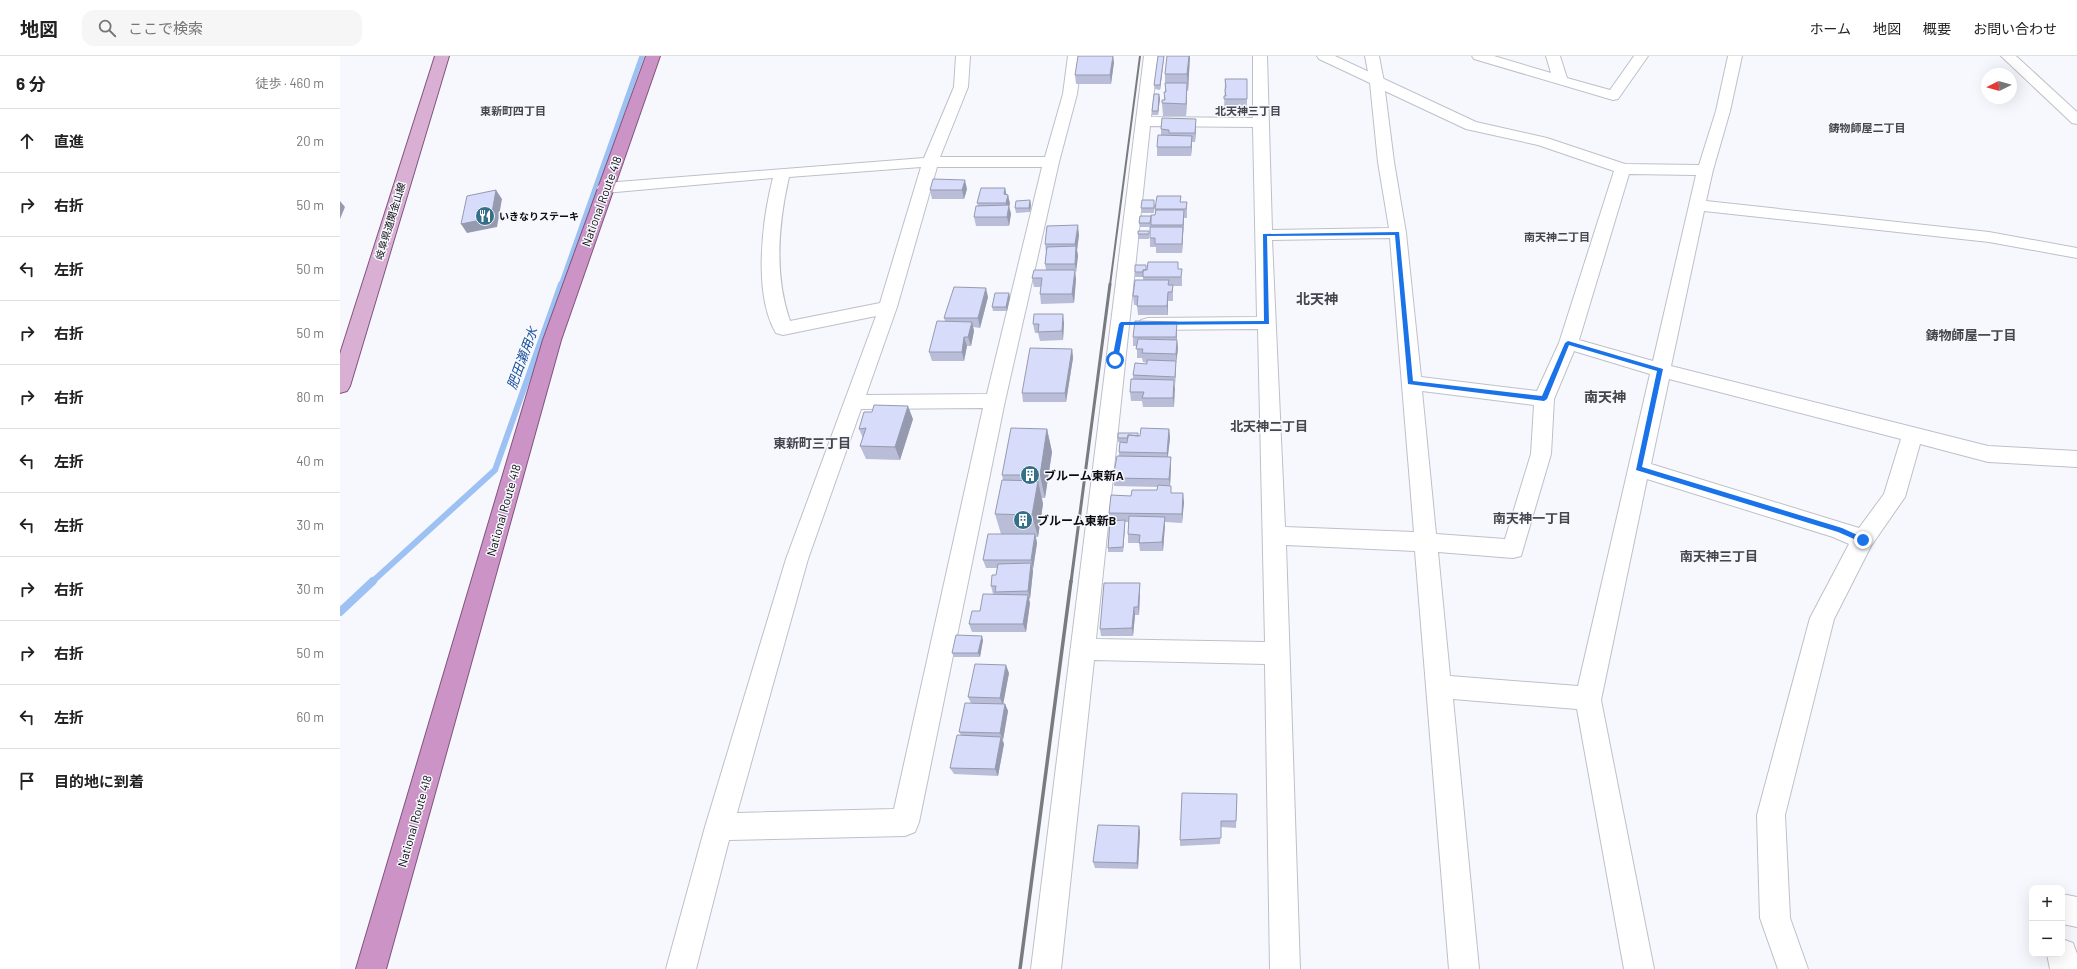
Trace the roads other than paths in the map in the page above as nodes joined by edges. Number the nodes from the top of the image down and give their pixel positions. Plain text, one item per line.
1 (442, 56) edge
2 (653, 56) edge
3 (964, 56) edge
4 (1075, 56) edge
5 (1151, 56) edge
6 (1260, 56) edge
7 (1324, 56) edge
8 (1372, 56) edge
9 (1479, 56) edge
10 (1553, 56) edge
11 (1641, 56) edge
12 (1735, 56) edge
13 (2008, 56) edge
14 (1560, 79) junction
15 (1377, 82) junction
16 (2077, 120) edge
17 (1144, 121) junction
18 (1260, 123) junction
19 (930, 162) junction
20 (1051, 162) junction
21 (1623, 169) junction
22 (1705, 170) junction
23 (782, 173) junction
24 (605, 188) junction
25 (1698, 205) junction
26 (1398, 233) junction
27 (1265, 235) junction
28 (2077, 253) edge
29 (888, 307) junction
30 (1267, 323) junction
31 (1121, 324) junction
32 (1568, 343) junction
33 (1660, 370) junction
34 (1410, 383) junction
35 (340, 386) edge
36 (1544, 399) junction
37 (995, 401) junction
38 (854, 402) junction
39 (1912, 436) junction
40 (2077, 458) edge
41 (1638, 468) junction
42 (1274, 536) junction
43 (1863, 540) junction
44 (1424, 542) junction
45 (1083, 650) junction
46 (1276, 653) junction
47 (1439, 687) junction
48 (1588, 700) junction
49 (719, 827) junction
50 (2065, 910) edge
51 (2077, 912) edge
52 (2063, 957) edge
53 (371, 969) edge
54 (681, 969) edge
55 (1046, 969) edge
56 (1285, 969) edge
57 (1464, 969) edge
58 (1639, 969) edge
59 (1793, 969) edge
60 (2065, 969) edge

1 - 35 main road, 岐阜県道関金山線
2 - 24 highway, National Route 418
3 - 19 street
4 - 20 street
5 - 17 street
6 - 18 street
7 - 15 street
8 - 15 street
9 - 14 street
10 - 14 street
11 - 14 street
12 - 22 street
13 - 16 street
15 - 21 street
15 - 26 street
17 - 18 street
17 - 31 street
18 - 27 street
19 - 20 street
19 - 23 street
19 - 29 street
20 - 37 street
21 - 22 street
21 - 32 street
22 - 25 street
23 - 24 street
23 - 29 street
24 - 53 highway, National Route 418
25 - 28 street
25 - 33 street
26 - 27 street
26 - 34 street
27 - 30 street
29 - 38 street
30 - 31 street
30 - 42 street
31 - 45 street
32 - 33 street
32 - 36 street
33 - 39 street
33 - 41 street
34 - 36 street
34 - 44 street
36 - 44 street
37 - 38 street
37 - 49 street
38 - 49 street
39 - 40 street
39 - 43 street
41 - 43 street
41 - 48 street
42 - 44 street
42 - 46 street
43 - 59 street
44 - 47 street
45 - 46 street
45 - 55 street
46 - 56 street
47 - 48 street
47 - 57 street
48 - 58 street
49 - 54 street
50 - 51 street
52 - 60 street

